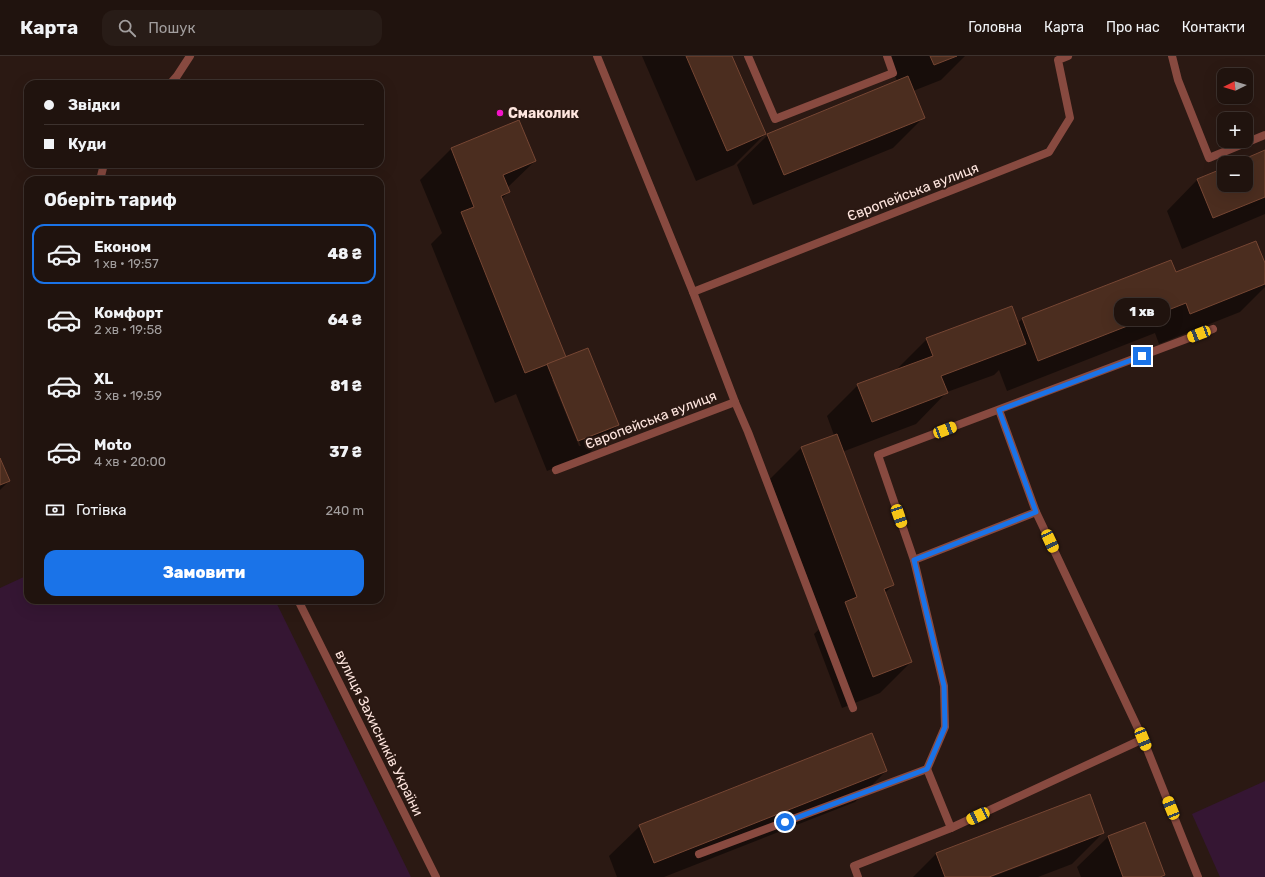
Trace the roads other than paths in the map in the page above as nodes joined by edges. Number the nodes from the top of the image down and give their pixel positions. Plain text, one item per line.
1 (190, 56) edge
2 (597, 56) edge
3 (748, 56) edge
4 (887, 56) edge
5 (1068, 56) edge
6 (1172, 56) edge
7 (1057, 58) edge
8 (174, 80) edge
9 (1265, 135) edge
10 (694, 292) junction
11 (1213, 329) dead end
12 (734, 402) junction
13 (999, 410) junction
14 (556, 470) dead end
15 (1036, 512) junction
16 (914, 560) junction
17 (300, 604) edge
18 (853, 708) dead end
19 (1143, 739) junction
20 (927, 769) junction
21 (951, 828) junction
22 (699, 854) dead end
23 (436, 877) edge
24 (858, 877) edge
25 (1198, 877) edge

1 - 8 street
2 - 10 street, Європейська вулиця
3 - 4 street
5 - 7 street
6 - 9 street
7 - 10 street, Європейська вулиця
10 - 12 street, Європейська вулиця
11 - 13 street
12 - 14 street, Європейська вулиця
12 - 18 street
13 - 15 street
13 - 16 street
15 - 16 street
15 - 19 street
16 - 20 street
17 - 23 street, вулиця Захисників України
19 - 21 street
19 - 25 street
20 - 21 street
20 - 22 street
21 - 24 street

